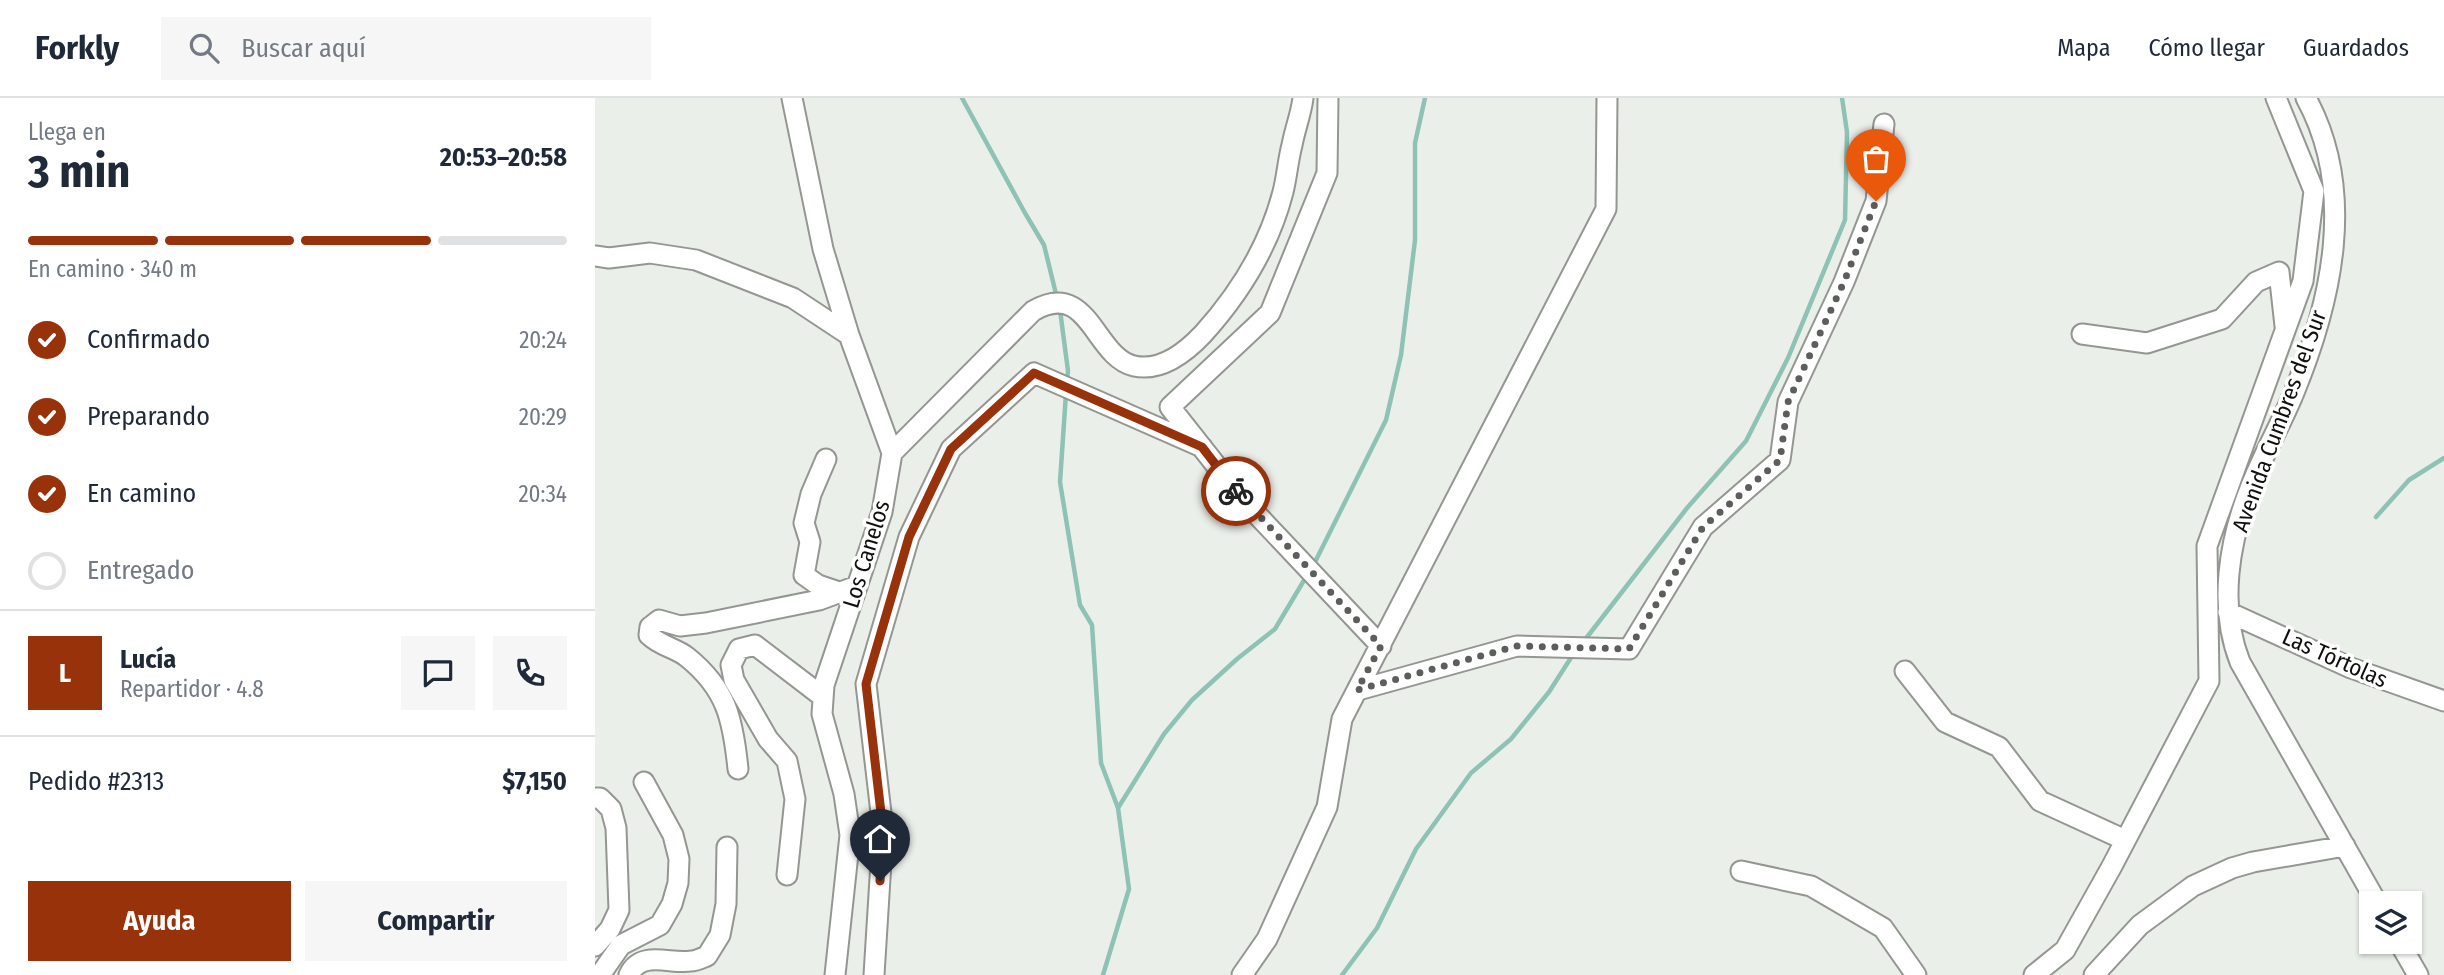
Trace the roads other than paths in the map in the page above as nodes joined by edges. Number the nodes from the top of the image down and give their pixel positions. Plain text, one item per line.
1 (792, 98) edge
2 (1303, 98) edge
3 (1328, 98) edge
4 (1607, 98) edge
5 (2276, 98) edge
6 (2306, 98) edge
7 (1884, 124) dead end
8 (595, 256) edge
9 (2286, 331) junction
10 (2082, 334) dead end
11 (849, 335) junction
12 (1202, 447) junction
13 (892, 453) junction
14 (826, 459) dead end
15 (848, 589) junction
16 (2228, 612) junction
17 (1381, 646) junction
18 (1905, 671) dead end
19 (1357, 690) junction
20 (823, 697) junction
21 (2444, 701) edge
22 (738, 769) dead end
23 (644, 782) dead end
24 (595, 799) edge
25 (2126, 840) junction
26 (2345, 846) junction
27 (727, 847) dead end
28 (1741, 871) dead end
29 (787, 875) dead end
30 (2370, 891) edge
31 (595, 946) edge
32 (2406, 954) edge
33 (600, 975) edge
34 (629, 975) edge
35 (835, 975) edge
36 (874, 975) edge
37 (1242, 975) edge
38 (1916, 975) edge
39 (2034, 975) edge
40 (2094, 975) edge
41 (2419, 975) edge

1 - 11 street, Los Canelos
2 - 13 street
3 - 12 street
4 - 17 street
5 - 9 street
6 - 16 street, Avenida Cumbres del Sur
7 - 19 street
8 - 11 street
9 - 10 street
9 - 25 street
11 - 13 street, Los Canelos
12 - 17 street
12 - 36 street
13 - 15 street, Los Canelos
14 - 15 street
15 - 20 street, Los Canelos
15 - 22 street
16 - 21 street, Las Tórtolas
16 - 26 street, Avenida Cumbres del Sur
17 - 19 street
18 - 25 street
19 - 37 street
20 - 29 street
20 - 35 street, Los Canelos
23 - 33 street
24 - 31 street
25 - 39 street
26 - 30 street, Avenida Cumbres del Sur
26 - 40 street
27 - 34 street
28 - 38 street
32 - 41 street

